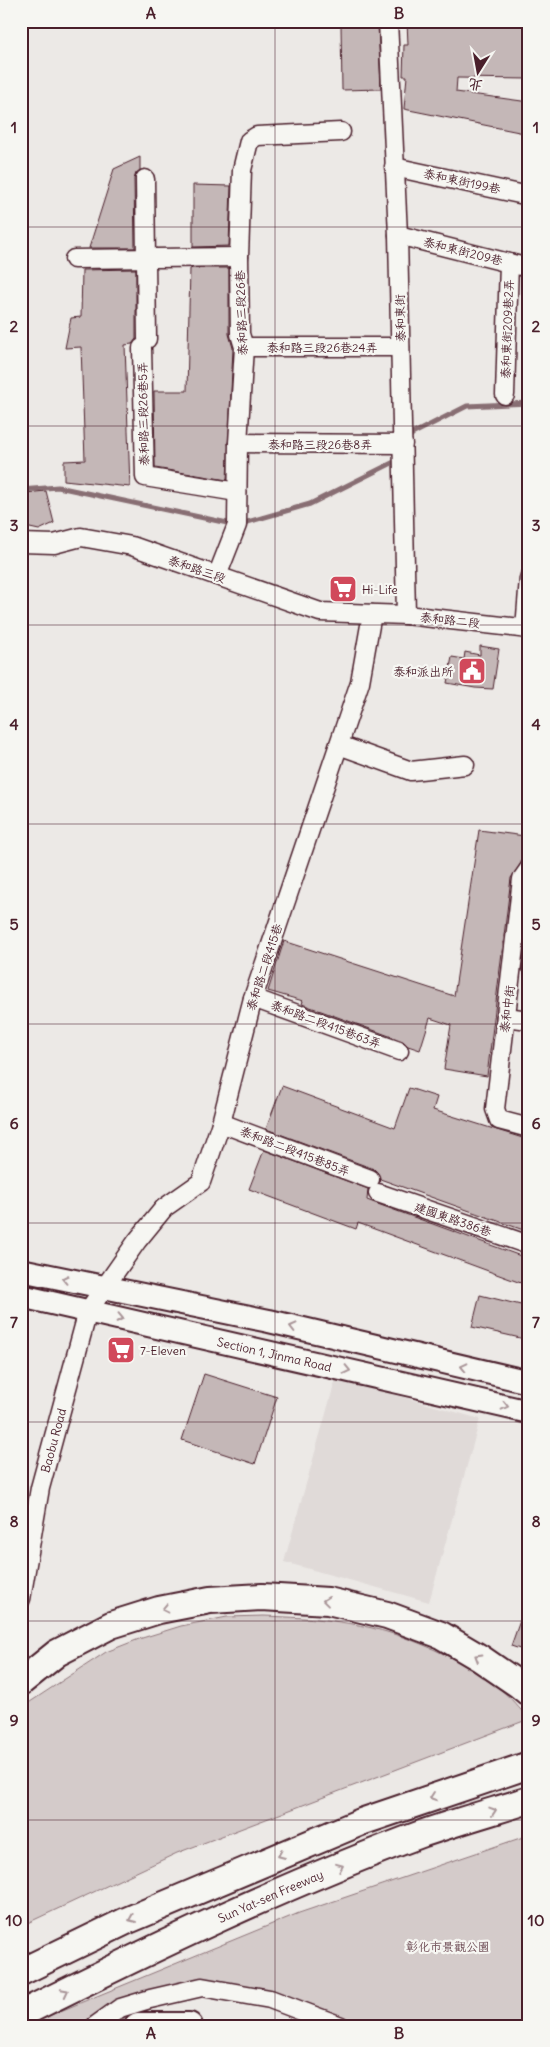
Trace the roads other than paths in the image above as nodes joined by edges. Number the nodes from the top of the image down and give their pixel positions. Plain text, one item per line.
1 (388, 21) edge
2 (341, 132) dead end
3 (394, 167) junction
4 (146, 179) dead end
5 (529, 196) edge
6 (398, 235) junction
7 (146, 258) junction
8 (239, 258) junction
9 (74, 259) dead end
10 (509, 263) junction
11 (529, 268) edge
12 (244, 347) junction
13 (400, 347) junction
14 (505, 395) dead end
15 (238, 444) junction
16 (403, 451) junction
17 (237, 492) junction
18 (21, 543) edge
19 (217, 576) junction
20 (529, 578) edge
21 (372, 614) junction
22 (406, 615) junction
23 (527, 629) edge
24 (339, 745) junction
25 (465, 765) dead end
26 (529, 869) edge
27 (253, 998) junction
28 (506, 1017) junction
29 (529, 1020) edge
30 (399, 1051) dead end
31 (220, 1123) junction
32 (529, 1128) edge
33 (374, 1186) joint
34 (529, 1245) edge
35 (21, 1270) edge
36 (105, 1288) junction
37 (21, 1296) edge
38 (88, 1311) junction
39 (529, 1382) edge
40 (529, 1412) edge
41 (21, 1599) edge
42 (21, 1682) edge
43 (529, 1693) edge
44 (529, 1765) edge
45 (529, 1800) edge
46 (21, 1972) edge
47 (21, 2014) edge
48 (95, 2026) edge
49 (138, 2026) edge
50 (189, 2026) edge
51 (341, 2026) edge

1 - 3 street, 泰和東街
2 - 8 street, 泰和路三段26巷
3 - 5 street, 泰和東街199巷
3 - 6 street, 泰和東街
4 - 7 street
6 - 10 street, 泰和東街209巷
6 - 13 street, 泰和東街
7 - 8 street
7 - 9 street
7 - 17 street, 泰和路三段26巷5弄
8 - 12 street, 泰和路三段26巷
10 - 11 street, 泰和東街209巷
10 - 14 street, 泰和東街209巷2弄
12 - 13 street, 泰和路三段26巷24弄
12 - 15 street, 泰和路三段26巷
13 - 16 street, 泰和東街
15 - 16 street, 泰和路三段26巷8弄
15 - 17 street, 泰和路三段26巷
16 - 22 street, 泰和東街
17 - 19 street, 泰和路三段26巷
18 - 19 street, 泰和路三段
19 - 21 street, 泰和路三段
20 - 23 street
21 - 22 street, 泰和路二段
21 - 24 street, 泰和路二段415巷
22 - 23 street, 泰和路二段
24 - 25 street
24 - 27 street, 泰和路二段415巷
26 - 28 street, 泰和中街
27 - 30 street, 泰和路二段415巷63弄
27 - 31 street, 泰和路二段415巷
28 - 29 street
28 - 32 street, 泰和中街
31 - 33 street, 泰和路二段415巷85弄
31 - 36 street, 泰和路二段415巷
33 - 34 street, 建國東路386巷
36 -> 35 main road
36 - 38 street, Baobu Road
39 -> 36 main road
37 - 38 main road, Section 1, Jinma Road
38 -> 40 main road, Section 1, Jinma Road
38 - 41 street, Baobu Road
43 -> 42 highway
44 -> 46 highway
47 -> 45 highway, Sun Yat-sen Freeway
48 - 51 street
49 - 50 highway

